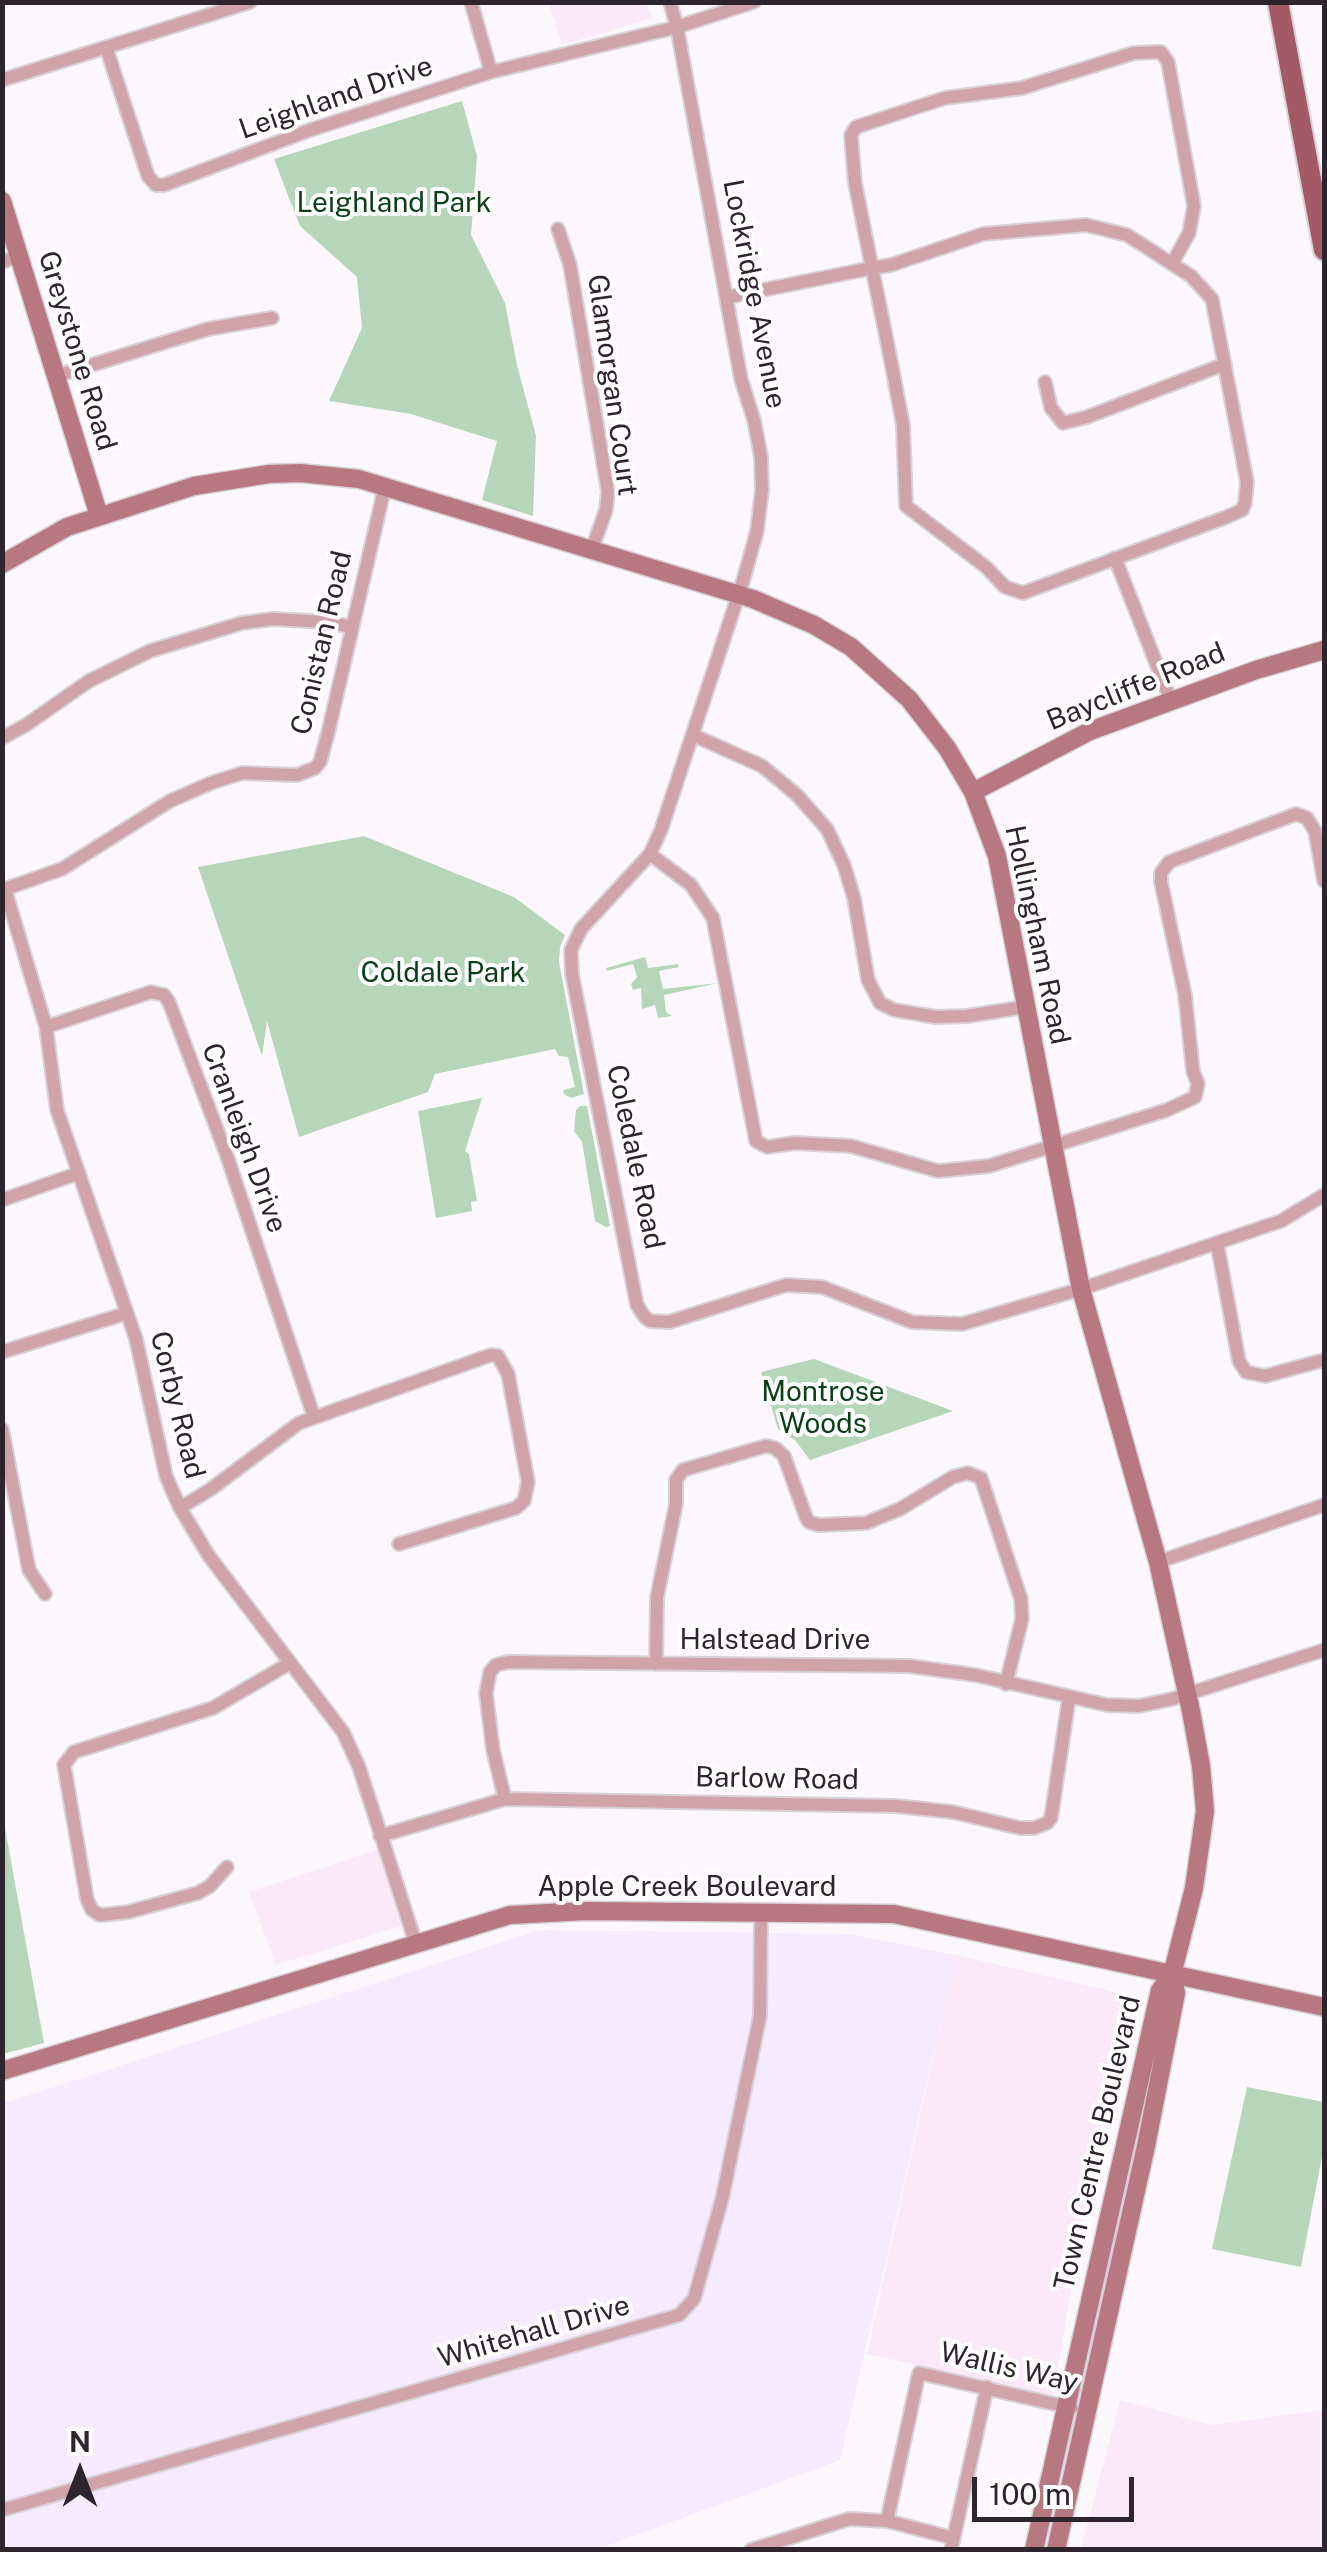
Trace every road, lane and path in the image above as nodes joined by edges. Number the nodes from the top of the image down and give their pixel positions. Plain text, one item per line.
1 (250, 2) edge
2 (471, 2) edge
3 (670, 2) edge
4 (754, 2) edge
5 (1278, 2) edge
6 (678, 27) junction
7 (106, 47) junction
8 (491, 72) junction
9 (2, 80) edge
10 (2, 201) edge
11 (558, 229) dead end
12 (1324, 250) edge
13 (11, 259) edge
14 (1172, 264) junction
15 (872, 268) junction
16 (728, 297) junction
17 (272, 318) dead end
18 (1225, 364) junction
19 (56, 376) junction
20 (1045, 382) dead end
21 (384, 486) junction
22 (99, 516) junction
23 (592, 549) junction
24 (1115, 558) junction
25 (2, 564) edge
26 (739, 595) junction
27 (352, 627) junction
28 (1324, 650) edge
29 (1172, 701) junction
30 (693, 735) junction
31 (2, 738) edge
32 (974, 792) junction
33 (650, 854) junction
34 (1324, 881) edge
35 (4, 890) edge
36 (1025, 1007) junction
37 (46, 1027) junction
38 (1052, 1145) junction
39 (79, 1173) junction
40 (1324, 1194) edge
41 (2, 1200) edge
42 (1217, 1243) junction
43 (1082, 1289) junction
44 (127, 1313) junction
45 (2, 1352) edge
46 (1324, 1360) edge
47 (314, 1417) junction
48 (2, 1430) edge
49 (1324, 1505) edge
50 (180, 1508) junction
51 (399, 1544) dead end
52 (1158, 1562) junction
53 (44, 1594) dead end
54 (1324, 1650) edge
55 (290, 1663) junction
56 (656, 1664) junction
57 (1006, 1684) junction
58 (1188, 1694) junction
59 (1070, 1698) junction
60 (505, 1799) junction
61 (380, 1836) junction
62 (226, 1867) dead end
63 (761, 1914) junction
64 (416, 1944) junction
65 (1172, 1975) junction
66 (1324, 2006) edge
67 (2, 2070) edge
68 (987, 2387) junction
69 (1067, 2407) junction
70 (1088, 2411) junction
71 (2, 2510) edge
72 (887, 2521) junction
73 (952, 2544) edge
74 (751, 2550) edge
75 (1034, 2550) edge
76 (1056, 2550) edge

1 - 7 street
2 - 8 street
3 - 6 street, Lockridge Avenue
4 - 6 street, Leighland Drive
5 - 12 main road
6 - 8 street, Leighland Drive
6 - 16 street, Lockridge Avenue
7 - 8 street, Leighland Drive
7 - 9 street
10 - 13 street, Greystone Road
11 - 23 street, Glamorgan Court
13 - 19 street, Greystone Road
14 - 15 street
14 - 15 street
14 - 18 street
15 - 16 street
15 - 24 street
16 - 26 street, Lockridge Avenue
17 - 19 street
18 - 20 street
18 - 24 street
19 - 22 street, Greystone Road
21 - 22 street, Hollingham Road
21 - 23 street, Hollingham Road
21 - 27 street, Conistan Road
22 - 25 street, Hollingham Road
23 - 26 street, Hollingham Road
24 - 29 street
26 - 30 street, Coledale Road
26 - 32 street, Hollingham Road
27 - 31 street
27 - 35 street, Conistan Road
28 - 29 street, Baycliffe Road
29 - 32 street, Baycliffe Road
30 - 33 street, Coledale Road
30 - 36 street
32 - 36 street, Hollingham Road
33 - 38 street
33 - 43 street, Coledale Road
34 - 38 street
35 - 37 street, Corby Road
36 - 38 street, Hollingham Road
37 - 39 street, Corby Road
37 - 47 street, Cranleigh Drive
38 - 43 street, Hollingham Road
39 - 41 street
39 - 44 street, Corby Road
40 - 42 street
42 - 43 street
42 - 46 street
43 - 52 street, Hollingham Road
44 - 45 street
44 - 50 street, Corby Road
47 - 50 street
47 - 51 street
48 - 53 street
49 - 52 street
50 - 55 street, Corby Road
52 - 58 street, Hollingham Road
54 - 58 street, Halstead Drive
55 - 61 street, Corby Road
55 - 62 street
56 - 57 street, Halstead Drive
56 - 57 street
56 - 60 street, Halstead Drive
57 - 59 street, Halstead Drive
58 - 59 street, Halstead Drive
58 - 65 street, Hollingham Road
59 - 60 street, Barlow Road
60 - 61 street, Barlow Road
61 - 64 street, Corby Road
63 - 64 street, Apple Creek Boulevard
63 - 65 street, Apple Creek Boulevard
63 - 71 street, Whitehall Drive
64 - 67 street, Apple Creek Boulevard
65 - 66 street, Apple Creek Boulevard
65 - 69 street, Town Centre Boulevard
65 - 70 street, Town Centre Boulevard
68 - 69 street, Wallis Way
68 - 72 street, Wallis Way
68 - 73 street
69 - 70 street, Wallis Way
69 - 75 street, Town Centre Boulevard
70 - 76 street, Town Centre Boulevard
72 - 73 street
72 - 74 street

